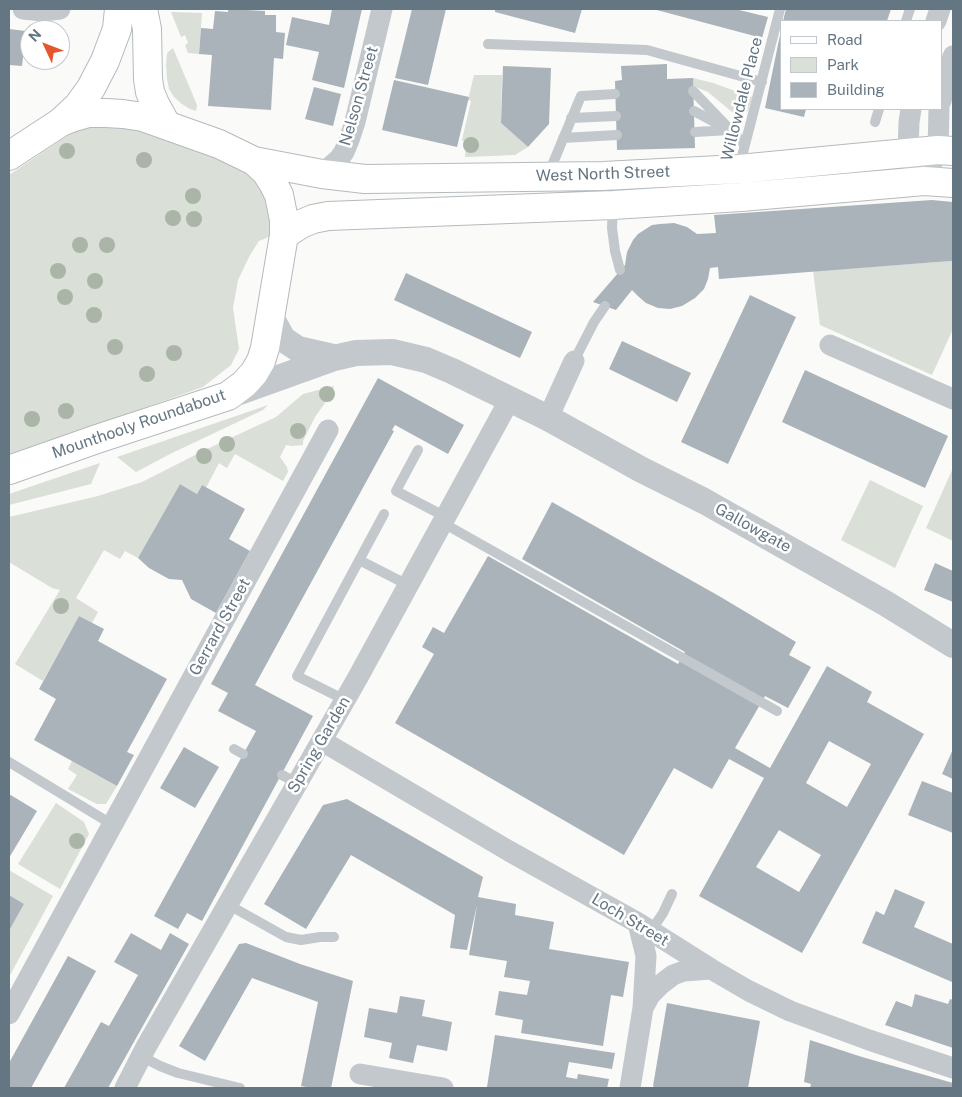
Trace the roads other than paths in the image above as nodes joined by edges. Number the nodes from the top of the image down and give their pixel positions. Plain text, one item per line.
1 (23, 9) edge
2 (60, 9) edge
3 (119, 9) edge
4 (143, 9) edge
5 (382, 9) edge
6 (780, 9) edge
7 (488, 44) dead end
8 (953, 56) edge
9 (762, 82) junction
10 (693, 91) dead end
11 (615, 94) dead end
12 (942, 97) edge
13 (879, 110) edge
14 (911, 110) edge
15 (939, 110) edge
16 (694, 111) dead end
17 (616, 116) dead end
18 (571, 118) junction
19 (62, 122) junction
20 (875, 122) dead end
21 (166, 124) junction
22 (730, 130) junction
23 (695, 132) dead end
24 (616, 135) dead end
25 (563, 138) junction
26 (946, 150) edge
27 (908, 153) junction
28 (9, 156) edge
29 (254, 161) junction
30 (322, 174) junction
31 (741, 175) junction
32 (548, 176) junction
33 (924, 181) junction
34 (953, 183) edge
35 (613, 205) junction
36 (284, 235) junction
37 (620, 270) dead end
38 (605, 306) dead end
39 (271, 317) junction
40 (830, 345) dead end
41 (334, 358) junction
42 (574, 360) joint
43 (228, 396) junction
44 (510, 399) junction
45 (953, 399) edge
46 (548, 418) junction
47 (328, 430) dead end
48 (418, 450) dead end
49 (9, 470) edge
50 (384, 514) dead end
51 (444, 520) junction
52 (359, 560) junction
53 (408, 586) junction
54 (953, 645) edge
55 (345, 700) junction
56 (778, 710) dead end
57 (322, 741) junction
58 (9, 762) edge
59 (113, 825) junction
60 (672, 894) dead end
61 (227, 904) junction
62 (644, 927) junction
63 (334, 936) dead end
64 (711, 969) junction
65 (643, 1008) junction
66 (9, 1014) edge
67 (141, 1056) junction
68 (953, 1068) edge
69 (360, 1074) dead end
70 (125, 1088) edge
71 (240, 1088) edge
72 (443, 1088) edge
73 (630, 1088) edge

1 - 2 street
3 - 19 main road
4 - 21 main road
5 - 30 street, Nelson Street
6 - 9 lane, Willowdale Place
7 - 9 lane
8 - 12 street
9 - 31 lane, Willowdale Place
10 - 22 lane
11 - 18 lane
13 - 20 lane
14 - 27 street
15 - 26 street
16 - 22 lane
17 - 18 lane
18 - 25 lane
19 - 21 main road, Mounthooly Roundabout
19 - 28 main road, Mounthooly Roundabout
21 - 29 main road, Mounthooly Roundabout
22 - 23 lane
22 - 31 lane
24 - 25 lane
25 - 32 lane
26 - 27 main road, West North Street
26 - 33 street
27 - 31 main road, West North Street
27 - 33 street
29 - 30 main road, West North Street
29 - 36 main road, Mounthooly Roundabout
30 - 32 main road, West North Street
31 - 32 main road, West North Street
31 - 33 main road, West North Street
31 - 35 main road, West North Street
33 - 34 main road, West North Street
35 - 36 main road, West North Street
35 - 37 lane
36 - 39 main road, Mounthooly Roundabout
38 - 42 lane
39 - 41 street, Gallowgate
39 - 43 main road, Mounthooly Roundabout
40 - 45 street
41 - 43 street, Gallowgate
41 - 44 street, Gallowgate
42 - 46 street
43 - 49 main road, Mounthooly Roundabout
44 - 46 street, Gallowgate
44 - 51 street, Spring Garden
46 - 54 street, Gallowgate
47 - 59 street, Gerrard Street
48 - 51 lane
50 - 52 lane
51 - 53 street, Spring Garden
51 - 56 lane
52 - 53 lane
52 - 55 lane
53 - 55 street, Spring Garden
55 - 57 street, Spring Garden
57 - 61 street, Spring Garden
57 - 62 street, Loch Street
58 - 59 lane
59 - 66 street, Gerrard Street
60 - 62 lane
61 - 63 lane
61 - 67 street, Spring Garden
62 - 64 street, Loch Street
62 - 65 street
64 - 65 street
64 - 68 street, Loch Street
65 - 73 street
67 - 70 street, Spring Garden
67 - 71 lane
69 - 72 street

